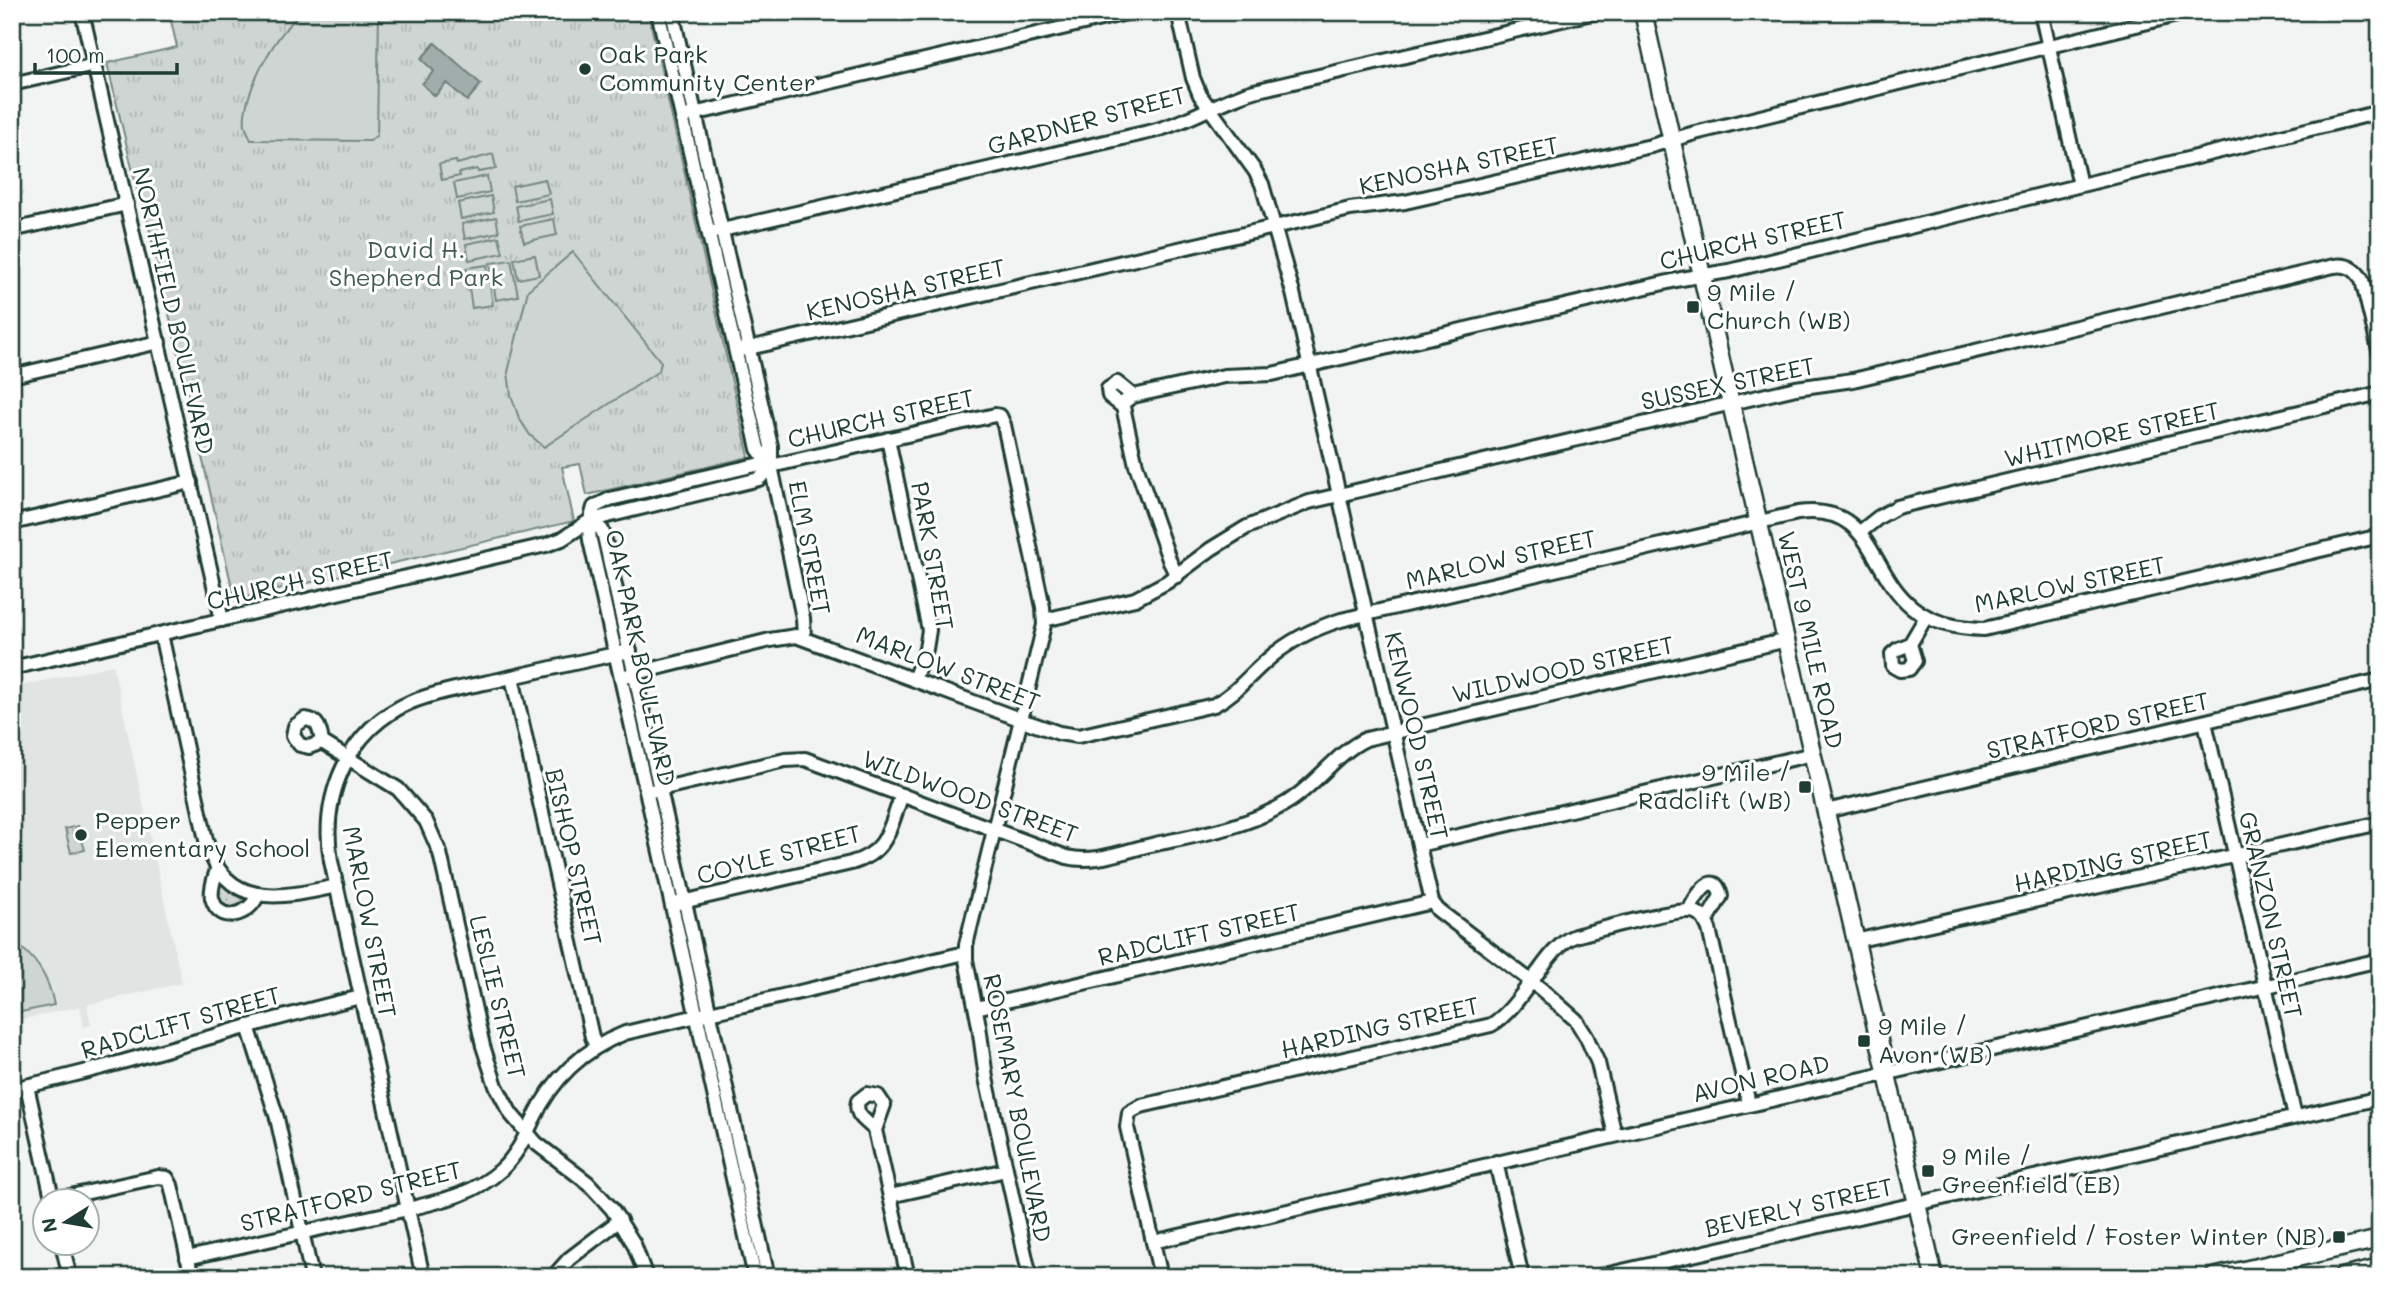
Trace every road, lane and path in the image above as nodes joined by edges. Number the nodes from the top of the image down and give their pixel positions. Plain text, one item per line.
1 (82, 12) edge
2 (658, 12) edge
3 (672, 12) edge
4 (1132, 12) edge
5 (1178, 12) edge
6 (1596, 12) edge
7 (1643, 12) edge
8 (2041, 12) edge
9 (2189, 12) edge
10 (680, 43) junction
11 (665, 47) junction
12 (2048, 47) junction
13 (95, 65) junction
14 (12, 84) edge
15 (1209, 110) junction
16 (2380, 112) edge
17 (689, 115) junction
18 (1671, 139) junction
19 (2080, 185) junction
20 (127, 204) junction
21 (1275, 227) junction
22 (12, 230) edge
23 (722, 230) junction
24 (709, 233) junction
25 (1702, 275) junction
26 (159, 342) junction
27 (749, 348) junction
28 (736, 351) junction
29 (2380, 354) edge
30 (1308, 365) junction
31 (12, 376) edge
32 (2380, 393) edge
33 (1133, 396) junction
34 (1731, 403) junction
35 (1123, 407) junction
36 (1000, 416) joint
37 (888, 439) junction
38 (771, 466) junction
39 (706, 477) junction
40 (191, 482) junction
41 (653, 489) junction
42 (709, 490) junction
43 (1338, 495) junction
44 (656, 503) junction
45 (591, 520) junction
46 (1759, 521) junction
47 (12, 523) edge
48 (1860, 532) junction
49 (2380, 536) edge
50 (1177, 576) junction
51 (1366, 613) junction
52 (1926, 617) junction
53 (222, 620) junction
54 (1044, 620) junction
55 (162, 634) junction
56 (804, 638) junction
57 (1787, 640) junction
58 (1910, 644) dead end
59 (629, 650) junction
60 (616, 654) junction
61 (12, 668) edge
62 (635, 674) junction
63 (512, 677) junction
64 (621, 677) junction
65 (914, 679) junction
66 (2380, 680) edge
67 (1021, 720) junction
68 (2205, 722) junction
69 (1393, 731) junction
70 (322, 742) dead end
71 (1813, 754) junction
72 (348, 759) junction
73 (654, 791) junction
74 (902, 795) junction
75 (1826, 811) junction
76 (2380, 823) edge
77 (994, 830) junction
78 (1419, 845) junction
79 (2235, 855) junction
80 (218, 869) junction
81 (337, 886) junction
82 (258, 894) junction
83 (1432, 902) junction
84 (678, 903) junction
85 (1689, 911) junction
86 (1706, 922) junction
87 (1855, 942) junction
88 (965, 953) junction
89 (2380, 960) edge
90 (1532, 982) junction
91 (2265, 986) junction
92 (361, 997) junction
93 (976, 1008) junction
94 (704, 1014) junction
95 (248, 1026) junction
96 (596, 1046) junction
97 (1885, 1072) junction
98 (27, 1086) junction
99 (12, 1089) edge
100 (2380, 1098) edge
101 (1749, 1104) junction
102 (2295, 1117) junction
103 (875, 1130) dead end
104 (527, 1133) junction
105 (1615, 1135) junction
106 (1496, 1163) junction
107 (1006, 1170) junction
108 (739, 1176) junction
109 (49, 1188) edge
110 (102, 1190) edge
111 (890, 1196) junction
112 (1916, 1203) junction
113 (408, 1209) junction
114 (620, 1220) junction
115 (302, 1233) junction
116 (2380, 1240) edge
117 (1153, 1242) junction
118 (2380, 1249) edge
119 (65, 1258) edge
120 (187, 1258) junction
121 (2373, 1272) edge
122 (69, 1277) edge
123 (192, 1277) edge
124 (312, 1277) edge
125 (423, 1277) edge
126 (553, 1277) edge
127 (646, 1277) edge
128 (755, 1277) edge
129 (768, 1277) edge
130 (908, 1277) edge
131 (1030, 1277) edge
132 (1161, 1277) edge
133 (1522, 1277) edge
134 (1596, 1277) edge
135 (1934, 1277) edge
136 (2213, 1277) edge
137 (2342, 1277) edge

1 - 13 street, NORTHFIELD BOULEVARD
2 - 11 street
3 - 10 street
4 - 17 street
5 - 15 street, KENWOOD STREET
6 - 15 street, GARDNER STREET
7 - 18 main road, WEST 9 MILE ROAD
8 - 12 street
9 - 12 street, KENOSHA STREET
10 - 11 street
10 - 17 street
11 - 17 street
12 - 18 street, KENOSHA STREET
12 - 19 street
13 - 14 street
13 - 20 street, NORTHFIELD BOULEVARD
15 - 21 street, KENWOOD STREET
15 - 23 street, GARDNER STREET
16 - 19 street, CHURCH STREET
17 - 23 street
17 - 24 street
18 - 21 street, KENOSHA STREET
18 - 25 main road, WEST 9 MILE ROAD
19 - 25 street, CHURCH STREET
20 - 22 street
20 - 26 street, NORTHFIELD BOULEVARD
21 - 27 street, KENOSHA STREET
21 - 30 street, KENWOOD STREET
23 - 24 street, GARDNER STREET
23 - 27 street
24 - 28 street
25 - 30 street, CHURCH STREET
25 - 34 main road, WEST 9 MILE ROAD
26 - 31 street
26 - 40 street, NORTHFIELD BOULEVARD
27 - 28 street, KENOSHA STREET
27 - 38 street
28 - 38 street
29 - 34 street, SUSSEX STREET
30 - 33 street, CHURCH STREET
30 - 43 street, KENWOOD STREET
32 - 48 street, WHITMORE STREET
33 - 35 street
33 - 35 street, CHURCH STREET
34 - 43 street, SUSSEX STREET
34 - 46 main road, WEST 9 MILE ROAD
35 - 50 street, CHURCH STREET
36 - 37 street, CHURCH STREET
36 - 54 street, ROSEMARY BOULEVARD
37 - 38 street, CHURCH STREET
37 - 65 street, PARK STREET
38 - 39 street, CHURCH STREET
38 - 42 street, CHURCH STREET
38 - 56 street, ELM STREET
39 - 41 street, CHURCH STREET
39 - 42 street
40 - 47 street
40 - 53 street, NORTHFIELD BOULEVARD
41 - 44 street
41 - 45 street, CHURCH STREET
42 - 44 street, CHURCH STREET
43 - 50 street, SUSSEX STREET
43 - 51 street, KENWOOD STREET
44 - 45 street, CHURCH STREET
45 - 53 street, CHURCH STREET
45 - 59 street, OAK PARK BOULEVARD
45 - 60 street, OAK PARK BOULEVARD
46 - 48 street, MARLOW STREET
46 - 51 street, MARLOW STREET
46 - 57 main road, WEST 9 MILE ROAD
48 - 52 street, MARLOW STREET
49 - 52 street, MARLOW STREET
50 - 54 street, SUSSEX STREET
51 - 67 street, MARLOW STREET
51 - 69 street, KENWOOD STREET
52 - 58 street
53 - 55 street, CHURCH STREET
54 - 67 street, ROSEMARY BOULEVARD
55 - 61 street, CHURCH STREET
55 - 80 street
56 - 62 street, MARLOW STREET
56 - 65 street, MARLOW STREET
57 - 69 street, WILDWOOD STREET
57 - 71 main road, WEST 9 MILE ROAD
59 - 60 street, MARLOW STREET
59 - 62 street, OAK PARK BOULEVARD
60 - 63 street, MARLOW STREET
60 - 64 street, OAK PARK BOULEVARD
62 - 64 street, MARLOW STREET
62 - 73 street, OAK PARK BOULEVARD
63 - 72 street, MARLOW STREET
63 - 96 street, BISHOP STREET
64 - 73 street, OAK PARK BOULEVARD
65 - 67 street, MARLOW STREET
66 - 68 street, STRATFORD STREET
67 - 77 street, ROSEMARY BOULEVARD
68 - 75 street, STRATFORD STREET
68 - 79 street, GRANZON STREET
69 - 77 street, WILDWOOD STREET
69 - 78 street, KENWOOD STREET
70 - 72 street, LESLIE STREET
71 - 75 main road, WEST 9 MILE ROAD
71 - 78 street
72 - 81 street, MARLOW STREET
72 - 104 street, LESLIE STREET
73 - 74 street, WILDWOOD STREET
73 - 84 street, OAK PARK BOULEVARD
74 - 77 street, WILDWOOD STREET
74 - 84 street, COYLE STREET
75 - 87 main road, WEST 9 MILE ROAD
76 - 79 street, HARDING STREET
77 - 88 street, ROSEMARY BOULEVARD
78 - 83 street, KENWOOD STREET
79 - 87 street, HARDING STREET
79 - 91 street, GRANZON STREET
80 - 82 street
80 - 82 street
81 - 82 street
81 - 92 street, MARLOW STREET
83 - 90 street
83 - 93 street, RADCLIFT STREET
84 - 94 street, OAK PARK BOULEVARD
85 - 86 street
85 - 86 street
85 - 90 street, HARDING STREET
86 - 101 street
87 - 97 main road, WEST 9 MILE ROAD
88 - 93 street, ROSEMARY BOULEVARD
88 - 94 street
89 - 91 street, AVON ROAD
90 - 105 street
90 - 117 street, HARDING STREET
91 - 97 street, AVON ROAD
91 - 102 street, GRANZON STREET
92 - 95 street, RADCLIFT STREET
92 - 113 street, MARLOW STREET
93 - 107 street, ROSEMARY BOULEVARD
94 - 96 street, STRATFORD STREET
94 - 108 street, OAK PARK BOULEVARD
95 - 98 street, RADCLIFT STREET
95 - 115 street
96 - 104 street, STRATFORD STREET
97 - 101 street, AVON ROAD
97 - 112 main road, WEST 9 MILE ROAD
98 - 99 street, RADCLIFT STREET
98 - 109 street
100 - 102 street, BEVERLY STREET
101 - 105 street, AVON ROAD
102 - 112 street, BEVERLY STREET
103 - 111 street
104 - 113 street, STRATFORD STREET
104 - 114 street, LESLIE STREET
105 - 106 street, AVON ROAD
106 - 117 street, AVON ROAD
106 - 133 street
107 - 111 street
107 - 131 street, ROSEMARY BOULEVARD
108 - 128 street, OAK PARK BOULEVARD
108 - 129 street, OAK PARK BOULEVARD
110 - 120 street
111 - 130 street
112 - 134 street, BEVERLY STREET
112 - 135 main road, WEST 9 MILE ROAD
113 - 115 street, STRATFORD STREET
113 - 125 street, MARLOW STREET
114 - 126 street
114 - 127 street, LESLIE STREET
115 - 120 street, STRATFORD STREET
115 - 124 street
116 - 136 main road
117 - 132 street
118 - 121 main road
119 - 122 street
120 - 123 street
121 - 137 main road

